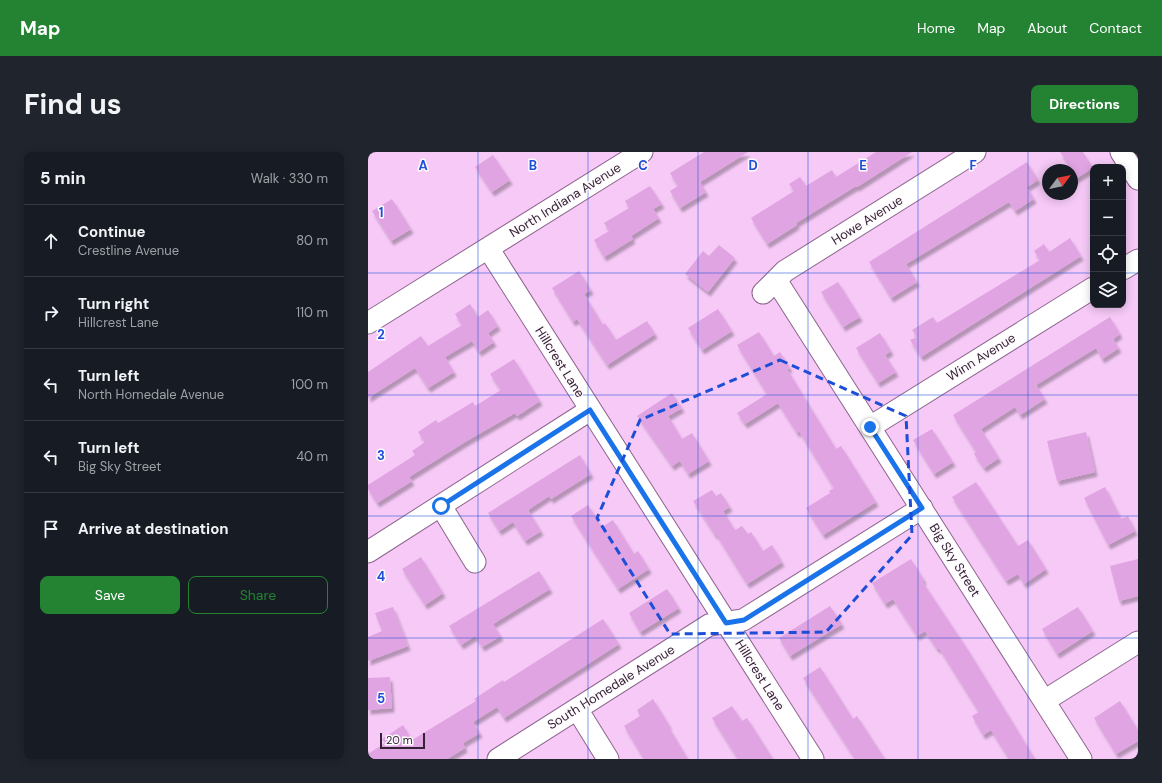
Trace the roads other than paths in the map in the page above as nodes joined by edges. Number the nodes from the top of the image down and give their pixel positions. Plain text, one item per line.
1 (642, 152) edge
2 (975, 152) edge
3 (1121, 152) edge
4 (1138, 179) edge
5 (488, 248) junction
6 (1138, 260) edge
7 (1126, 267) edge
8 (770, 287) joint
9 (1090, 290) edge
10 (368, 323) edge
11 (590, 410) junction
12 (870, 427) junction
13 (441, 506) junction
14 (922, 508) junction
15 (368, 552) edge
16 (475, 562) dead end
17 (726, 623) junction
18 (1138, 642) edge
19 (1044, 700) junction
20 (576, 709) junction
21 (498, 759) edge
22 (608, 759) edge
23 (813, 759) edge
24 (1081, 759) edge

1 - 5 street, North Indiana Avenue
2 - 8 street, Howe Avenue
3 - 4 street
5 - 10 street, North Indiana Avenue
5 - 11 street, Hillcrest Lane
6 - 7 street
8 - 12 street, Big Sky Street
9 - 12 street, Winn Avenue
11 - 13 street
11 - 17 street, Hillcrest Lane
12 - 14 street, Big Sky Street
13 - 15 street
13 - 16 street
14 - 17 street, South Homedale Avenue
14 - 19 street, Big Sky Street
17 - 20 street, South Homedale Avenue
17 - 23 street, Hillcrest Lane
18 - 19 street
19 - 24 street, Big Sky Street
20 - 21 street, South Homedale Avenue
20 - 22 street

